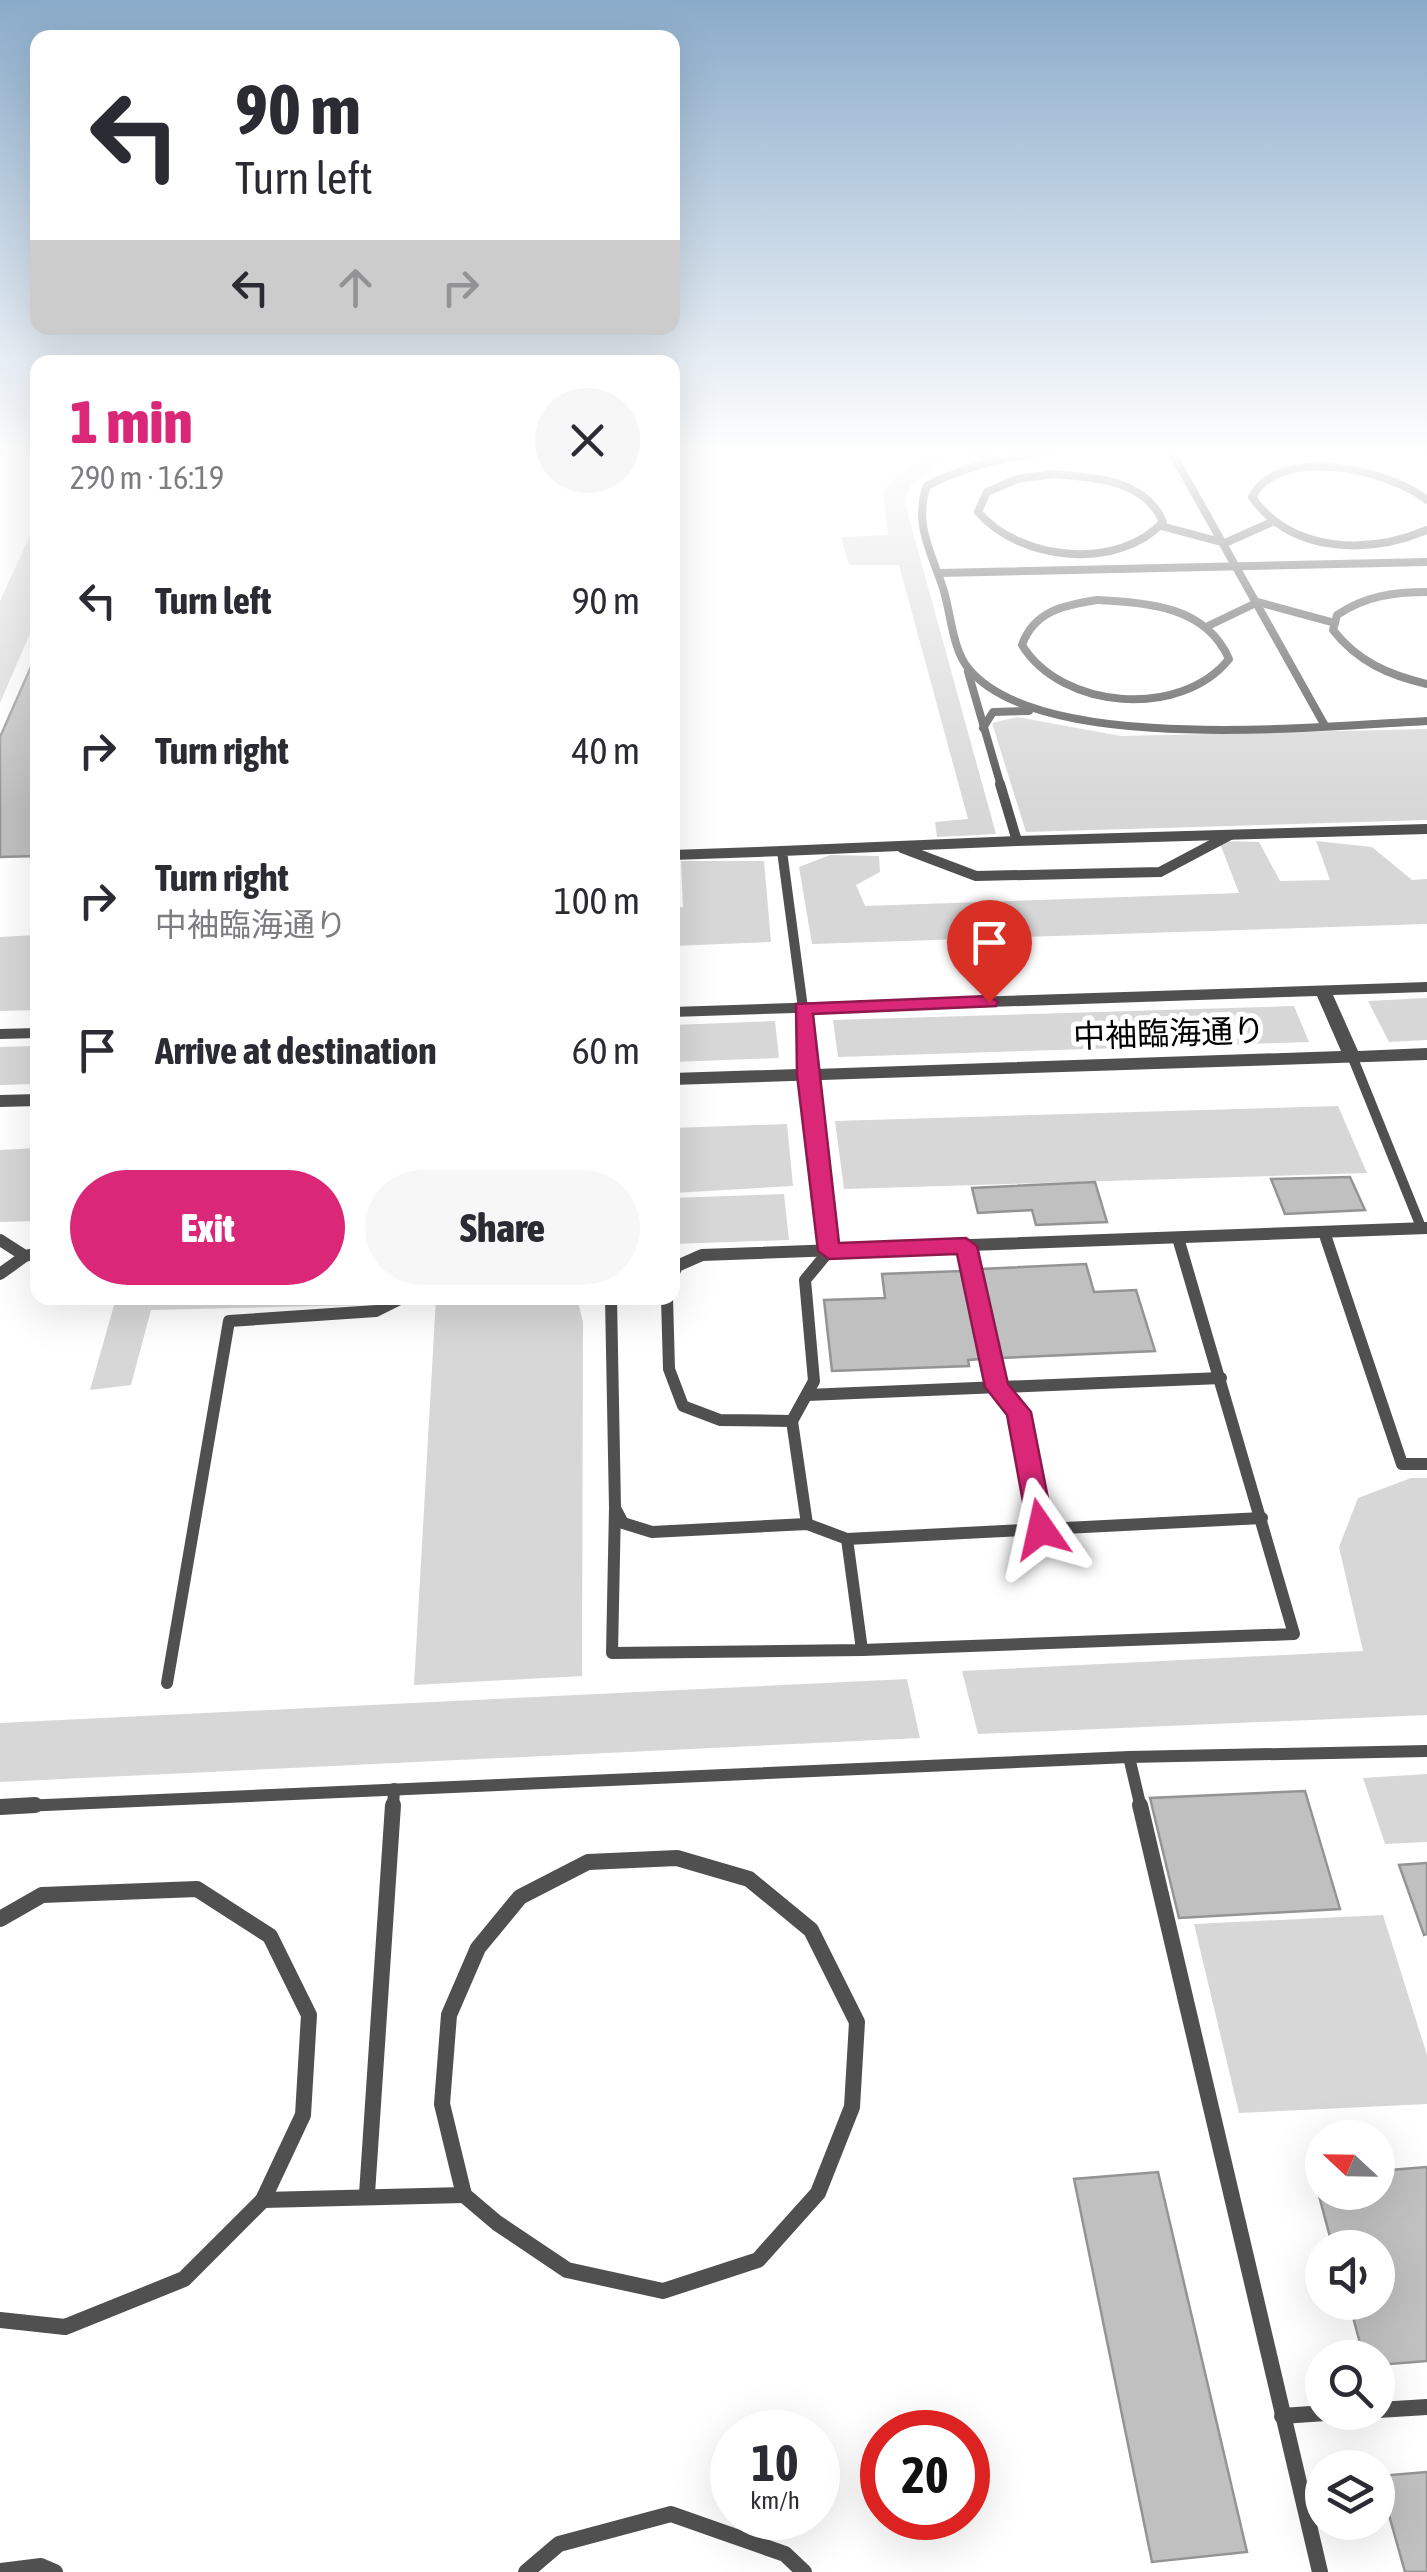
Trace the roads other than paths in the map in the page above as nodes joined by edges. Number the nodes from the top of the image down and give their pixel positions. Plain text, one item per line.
1 (1057, 570) edge
2 (1241, 570) edge
3 (939, 572) joint
4 (1427, 592) edge
5 (1258, 602) junction
6 (1335, 623) junction
7 (1208, 626) junction
8 (968, 668) junction
9 (1427, 684) edge
10 (1043, 713) junction
11 (1427, 721) edge
12 (1324, 724) junction
13 (983, 728) junction
14 (1427, 829) edge
15 (1234, 834) junction
16 (1017, 841) junction
17 (896, 846) junction
18 (782, 851) junction
19 (680, 855) edge
20 (1427, 988) edge
21 (1324, 991) junction
22 (803, 1008) junction
23 (680, 1012) edge
24 (30, 1033) edge
25 (0, 1034) edge
26 (1427, 1054) edge
27 (1352, 1056) junction
28 (807, 1075) junction
29 (680, 1079) edge
30 (30, 1100) edge
31 (0, 1102) edge
32 (1424, 1228) edge
33 (1324, 1232) junction
34 (1178, 1238) junction
35 (0, 1240) edge
36 (966, 1246) junction
37 (829, 1251) junction
38 (30, 1254) edge
39 (30, 1255) edge
40 (680, 1265) edge
41 (0, 1274) edge
42 (388, 1305) edge
43 (611, 1305) edge
44 (668, 1305) edge
45 (1221, 1378) junction
46 (997, 1387) junction
47 (806, 1395) junction
48 (792, 1421) junction
49 (1427, 1464) edge
50 (615, 1508) junction
51 (1262, 1518) junction
52 (807, 1524) junction
53 (1041, 1529) junction
54 (846, 1539) junction
55 (862, 1650) junction
56 (167, 1682) dead end
57 (1427, 1751) edge
58 (1129, 1758) junction
59 (394, 1790) junction
60 (0, 1807) edge
61 (0, 1919) edge
62 (367, 2194) junction
63 (464, 2194) junction
64 (263, 2200) junction
65 (0, 2320) edge
66 (1427, 2407) edge
67 (1395, 2409) edge
68 (1305, 2414) edge
69 (1282, 2416) junction
70 (0, 2571) edge
71 (55, 2572) edge
72 (526, 2572) edge
73 (804, 2572) edge
74 (1320, 2572) edge

1 - 3 lane
2 - 5 lane
3 - 8 lane
4 - 6 lane
5 - 6 lane
5 - 7 lane
5 - 12 lane
6 - 9 lane
7 - 7 lane
8 - 10 lane
8 - 13 lane
10 - 12 lane
10 - 13 lane
11 - 12 lane
13 - 16 lane
14 - 15 lane
15 - 16 lane
15 - 17 lane
16 - 17 lane
17 - 18 lane
18 - 19 lane
18 - 22 lane
20 - 21 street, 中袖臨海通り
21 - 22 street, 中袖臨海通り
21 - 27 street
22 - 23 street, 中袖臨海通り
22 - 28 street
24 - 25 street
26 - 27 street, 中袖臨海通り
27 - 28 street, 中袖臨海通り
27 - 32 lane
28 - 29 street, 中袖臨海通り
28 - 37 lane
30 - 31 street
32 - 33 lane
33 - 34 lane
33 - 49 lane
34 - 36 lane
34 - 45 lane
35 - 38 lane
36 - 37 lane
36 - 46 lane
37 - 40 lane
37 - 47 lane
39 - 41 lane
42 - 56 lane
43 - 50 lane
44 - 48 lane
45 - 46 lane
45 - 51 lane
46 - 47 lane
46 - 53 lane
47 - 48 lane
48 - 52 lane
50 - 52 lane
50 - 55 lane
51 - 53 lane
51 - 55 lane
52 - 54 lane
53 - 54 lane
54 - 55 lane
57 - 58 lane
58 - 59 lane
58 - 69 lane
59 - 60 lane
59 - 62 lane
61 - 64 lane
62 - 63 lane
62 - 64 lane
63 - 63 lane
64 - 65 lane
66 - 67 lane
68 - 69 lane
69 - 74 lane
70 - 71 lane
72 - 73 lane

